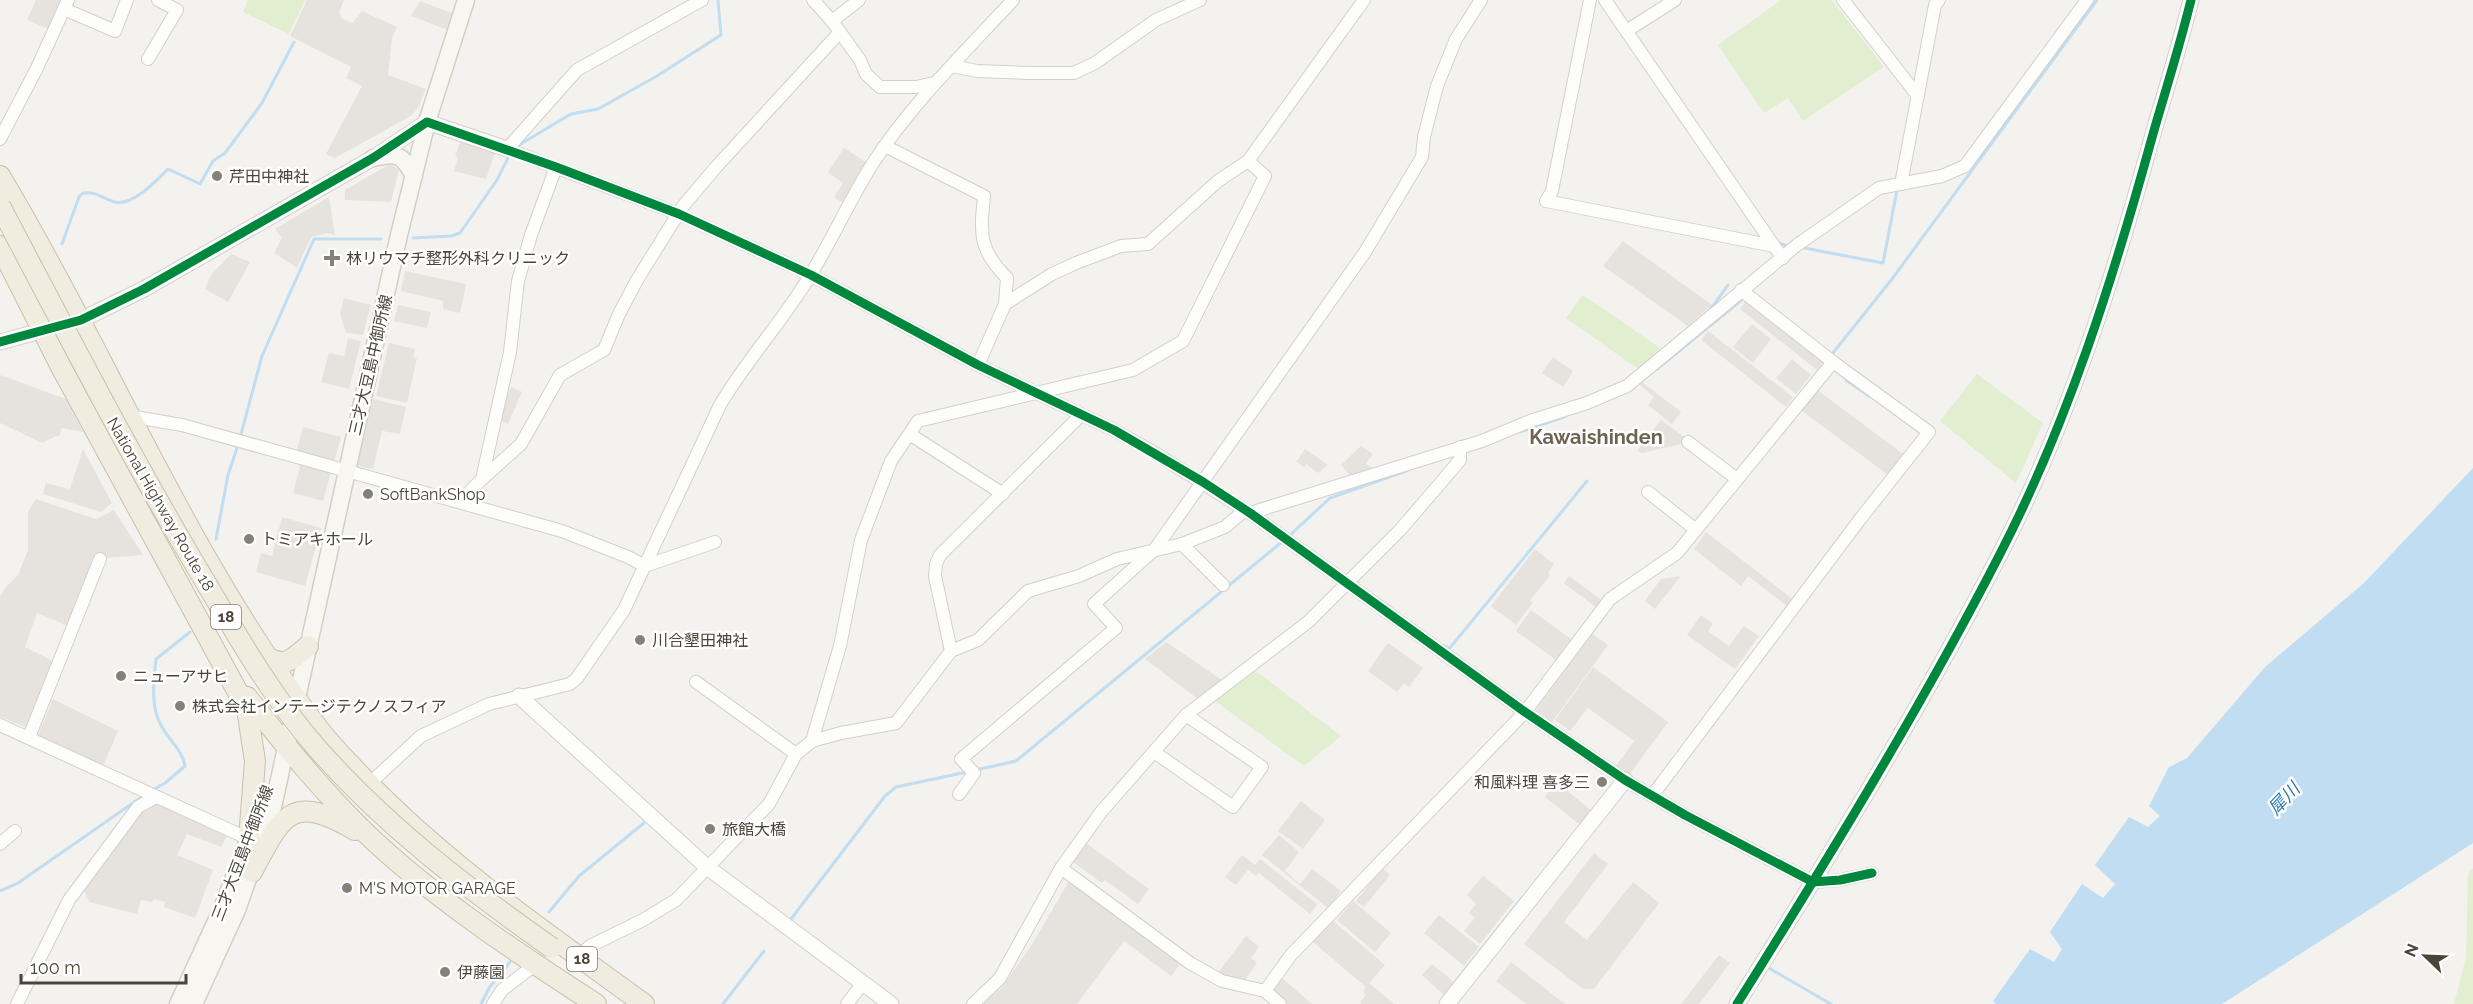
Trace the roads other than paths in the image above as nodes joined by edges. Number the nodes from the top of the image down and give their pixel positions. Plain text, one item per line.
1 (128, 0) edge
2 (159, 0) edge
3 (466, 0) edge
4 (702, 0) edge
5 (813, 0) edge
6 (859, 0) edge
7 (1013, 0) edge
8 (1200, 0) edge
9 (1481, 0) edge
10 (1590, 0) edge
11 (1605, 0) edge
12 (1675, 0) edge
13 (1844, 0) edge
14 (1939, 0) edge
15 (2087, 0) edge
16 (2191, 0) edge
17 (1359, 2) edge
18 (66, 4) edge
19 (836, 26) junction
20 (1628, 30) junction
21 (148, 59) dead end
22 (952, 66) junction
23 (934, 83) junction
24 (1918, 96) junction
25 (427, 122) junction
26 (0, 139) edge
27 (885, 147) junction
28 (507, 149) junction
29 (373, 158) junction
30 (1248, 161) junction
31 (556, 166) junction
32 (0, 176) edge
33 (414, 176) junction
34 (1901, 184) junction
35 (0, 206) edge
36 (679, 214) junction
37 (0, 222) edge
38 (0, 246) edge
39 (1774, 246) junction
40 (1791, 251) junction
41 (811, 275) junction
42 (1741, 290) junction
43 (1005, 304) junction
44 (81, 320) junction
45 (43, 330) junction
46 (0, 342) edge
47 (1833, 362) junction
48 (978, 365) junction
49 (1034, 393) junction
50 (1081, 415) junction
51 (129, 416) junction
52 (911, 435) junction
53 (1692, 445) dead end
54 (1460, 447) junction
55 (346, 470) junction
56 (482, 478) junction
57 (1737, 479) junction
58 (1203, 482) junction
59 (1648, 492) dead end
60 (1003, 494) junction
61 (460, 502) junction
62 (1247, 512) junction
63 (1696, 530) junction
64 (715, 542) dead end
65 (1182, 544) junction
66 (1155, 549) junction
67 (100, 560) dead end
68 (645, 566) junction
69 (1347, 583) junction
70 (1223, 585) dead end
71 (308, 646) junction
72 (951, 651) junction
73 (267, 658) junction
74 (231, 675) junction
75 (696, 682) dead end
76 (519, 696) junction
77 (297, 698) junction
78 (1525, 712) junction
79 (1186, 715) junction
80 (0, 725) edge
81 (29, 737) junction
82 (812, 741) junction
83 (284, 743) junction
84 (1154, 752) junction
85 (796, 754) junction
86 (1625, 780) junction
87 (369, 784) junction
88 (150, 794) junction
89 (959, 794) dead end
90 (1652, 796) junction
91 (15, 831) dead end
92 (249, 839) junction
93 (373, 840) junction
94 (0, 844) edge
95 (707, 867) junction
96 (1061, 868) junction
97 (252, 872) junction
98 (1872, 873) dead end
99 (1814, 882) junction
100 (544, 956) junction
101 (579, 957) junction
102 (863, 983) junction
103 (1264, 991) junction
104 (17, 1004) edge
105 (178, 1004) edge
106 (194, 1004) edge
107 (493, 1004) edge
108 (596, 1004) edge
109 (612, 1004) edge
110 (633, 1004) edge
111 (644, 1004) edge
112 (847, 1004) edge
113 (891, 1004) edge
114 (973, 1004) edge
115 (1280, 1004) edge
116 (1447, 1004) edge
117 (1737, 1004) edge

1 - 18 street
2 - 21 street
3 - 25 main road, 三才大豆島中御所線
4 - 28 street
5 - 19 street
6 - 19 street
7 - 22 street
8 - 22 street
9 - 58 street
10 - 39 street
11 - 20 street
12 - 20 street
13 - 24 street
14 - 24 street
15 - 34 street
16 - 99 street
17 - 30 street
18 - 26 street
19 - 23 street
19 - 36 street
20 - 39 street
22 - 23 street
23 - 27 street
24 - 34 street
25 - 28 street
25 - 29 street
25 - 33 main road, 三才大豆島中御所線
27 - 41 street
27 - 43 street
28 - 31 street
29 - 33 main road
29 - 44 street
30 - 43 street
30 - 49 street
31 - 36 street
31 - 56 street
32 - 44 highway, 18
33 - 55 main road, 三才大豆島中御所線
34 - 40 street
35 - 100 highway, National Highway Route 18 / 18, bridge
36 - 41 street
36 - 56 street
37 - 100 highway, National Highway Route 18 / 18
38 - 45 highway, 18
39 - 40 street
40 - 42 street
41 - 48 street
41 - 68 street
42 - 47 street
42 - 54 street
43 - 48 street
44 - 45 street
44 - 51 highway, 18
45 - 46 street
45 - 74 highway, 18
47 - 57 street
47 - 90 street
48 - 49 street
49 - 50 street
49 - 52 street
50 - 58 street
50 - 60 street
51 - 55 street
51 - 73 highway, 18
52 - 60 street
52 - 82 street
53 - 57 street
54 - 62 street
54 - 69 street
55 - 61 street
55 - 71 main road, 三才大豆島中御所線
56 - 61 street
57 - 63 street
58 - 62 street
58 - 66 street
59 - 63 street
60 - 72 street
61 - 68 street
62 - 65 street
62 - 69 street
63 - 78 street
64 - 68 street
65 - 66 street
65 - 70 street
66 - 72 street
66 - 89 street
67 - 81 street
68 - 76 street
69 - 78 street
69 - 79 street
71 - 73 highway
71 - 77 main road, 三才大豆島中御所線
72 - 82 street
73 - 77 highway, 18
74 - 83 highway, 18
74 - 92 highway, 18
75 - 85 street
76 - 87 street
76 - 95 street
77 - 83 main road, 三才大豆島中御所線
77 - 87 highway, 18
78 - 86 street
78 - 103 street
79 - 84 street
79 - 84 street
80 - 81 street
81 - 88 street
82 - 85 street
83 - 92 main road, 三才大豆島中御所線
83 - 93 highway, 18
83 - 97 main road, 三才大豆島中御所線
84 - 96 street
85 - 95 street
86 - 90 street
86 - 116 street
87 - 101 highway, 18
88 - 92 street
88 - 104 street
90 - 99 street
91 - 94 street
92 - 105 main road, 三才大豆島中御所線
93 - 97 highway, 18
93 - 100 highway, 18
95 - 101 street
95 - 102 street
96 - 103 street
96 - 114 street
97 - 106 main road, 三才大豆島中御所線
98 - 99 street
99 - 117 street
100 - 107 street
100 - 108 highway, 18
100 - 109 highway, National Highway Route 18 / 18
100 - 110 highway, National Highway Route 18 / 18
101 - 111 highway, 18
102 - 112 street
102 - 113 street
103 - 115 street

